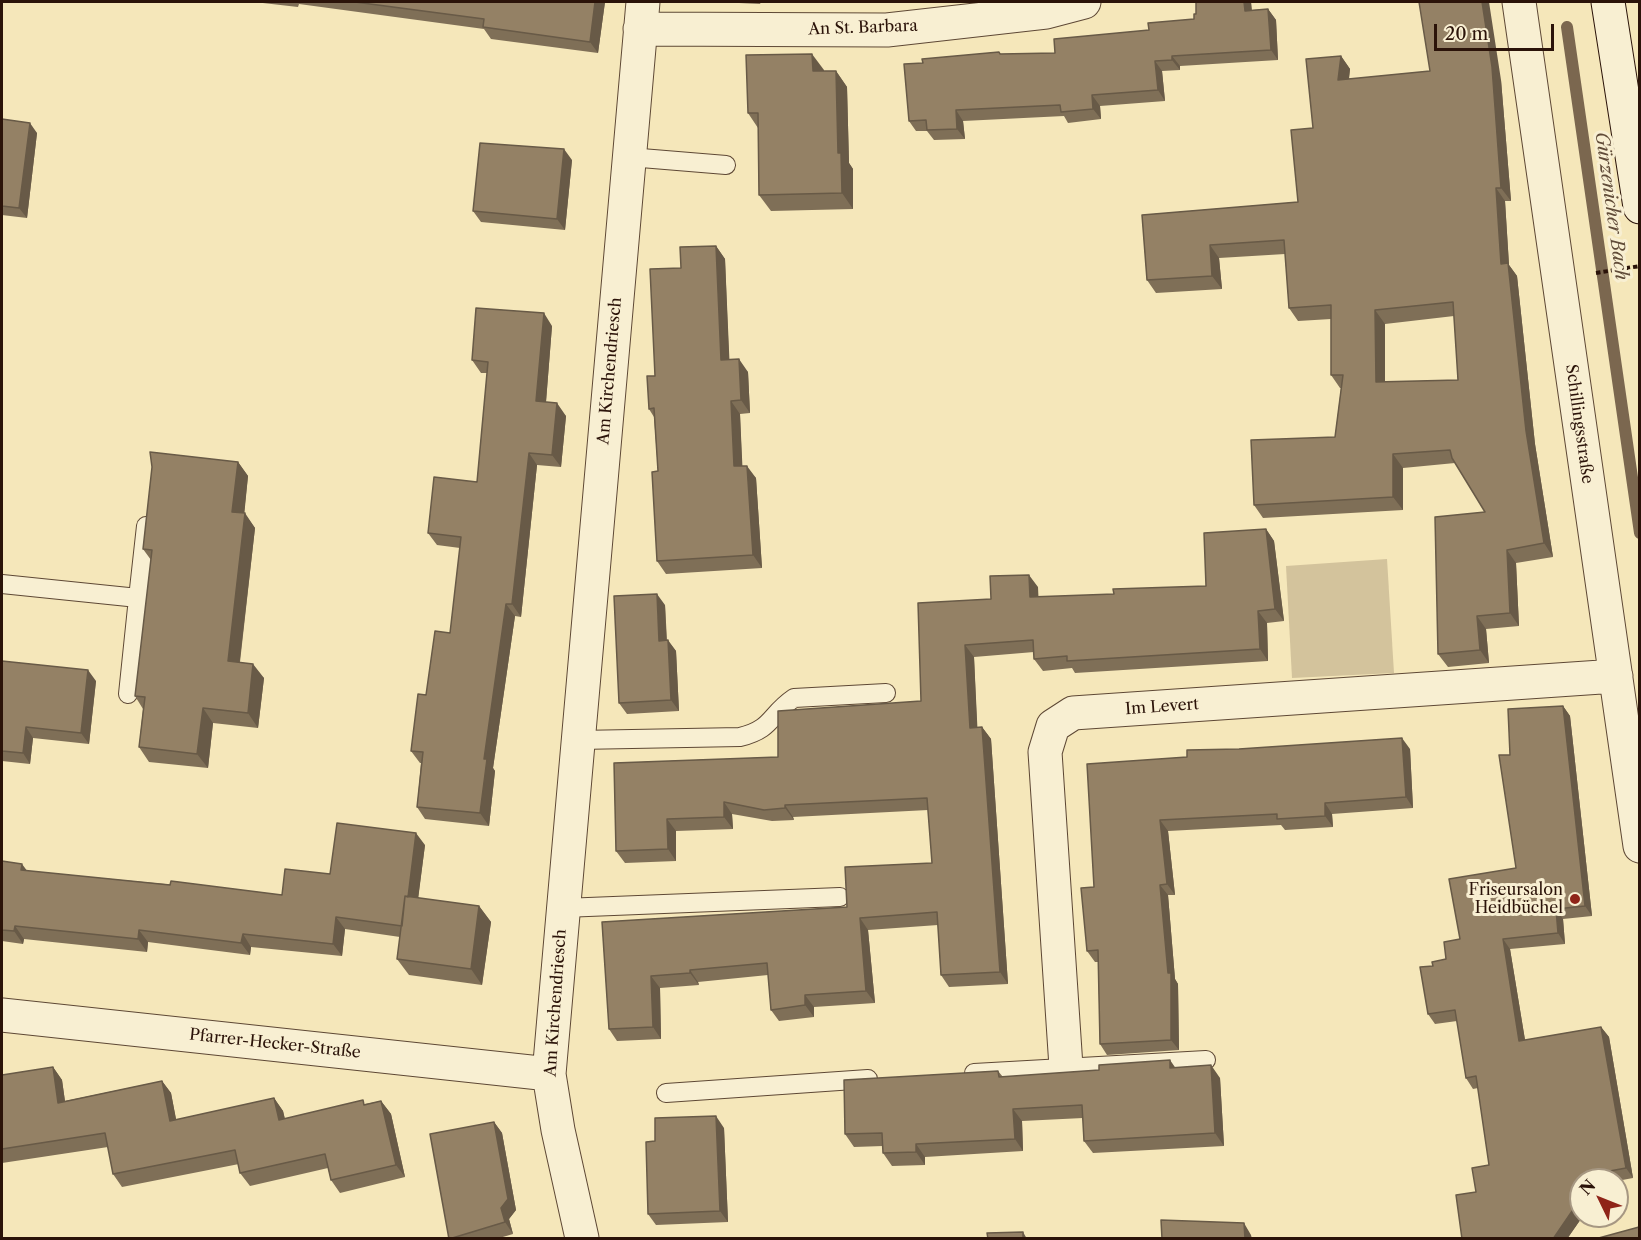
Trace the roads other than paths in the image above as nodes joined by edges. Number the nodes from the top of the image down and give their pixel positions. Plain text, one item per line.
1 (1084, 2) edge
2 (1519, 2) edge
3 (1608, 2) edge
4 (641, 15) edge
5 (629, 157) junction
6 (726, 165) dead end
7 (1640, 207) edge
8 (148, 504) edge
9 (2, 584) edge
10 (138, 598) junction
11 (1616, 676) junction
12 (886, 693) dead end
13 (128, 694) dead end
14 (578, 740) junction
15 (1640, 846) edge
16 (840, 897) dead end
17 (563, 908) junction
18 (2, 1015) edge
19 (1206, 1060) dead end
20 (1066, 1067) junction
21 (549, 1074) junction
22 (960, 1074) edge
23 (890, 1078) edge
24 (666, 1092) dead end
25 (582, 1239) edge

1 - 4 street, An St. Barbara
2 - 11 street, Schillingsstraße
3 - 7 street
4 - 5 street, Am Kirchendriesch
5 - 6 lane
5 - 14 street, Am Kirchendriesch
8 - 10 lane
9 - 10 lane
10 - 13 lane
11 - 15 street, Schillingsstraße
11 - 20 street, Im Levert
12 - 14 lane
14 - 17 street, Am Kirchendriesch
16 - 17 lane, Am Kirchendriesch
17 - 21 street, Am Kirchendriesch
18 - 21 street, Pfarrer-Hecker-Straße
19 - 20 lane
20 - 22 lane
21 - 25 street, Am Kirchendriesch
23 - 24 lane

